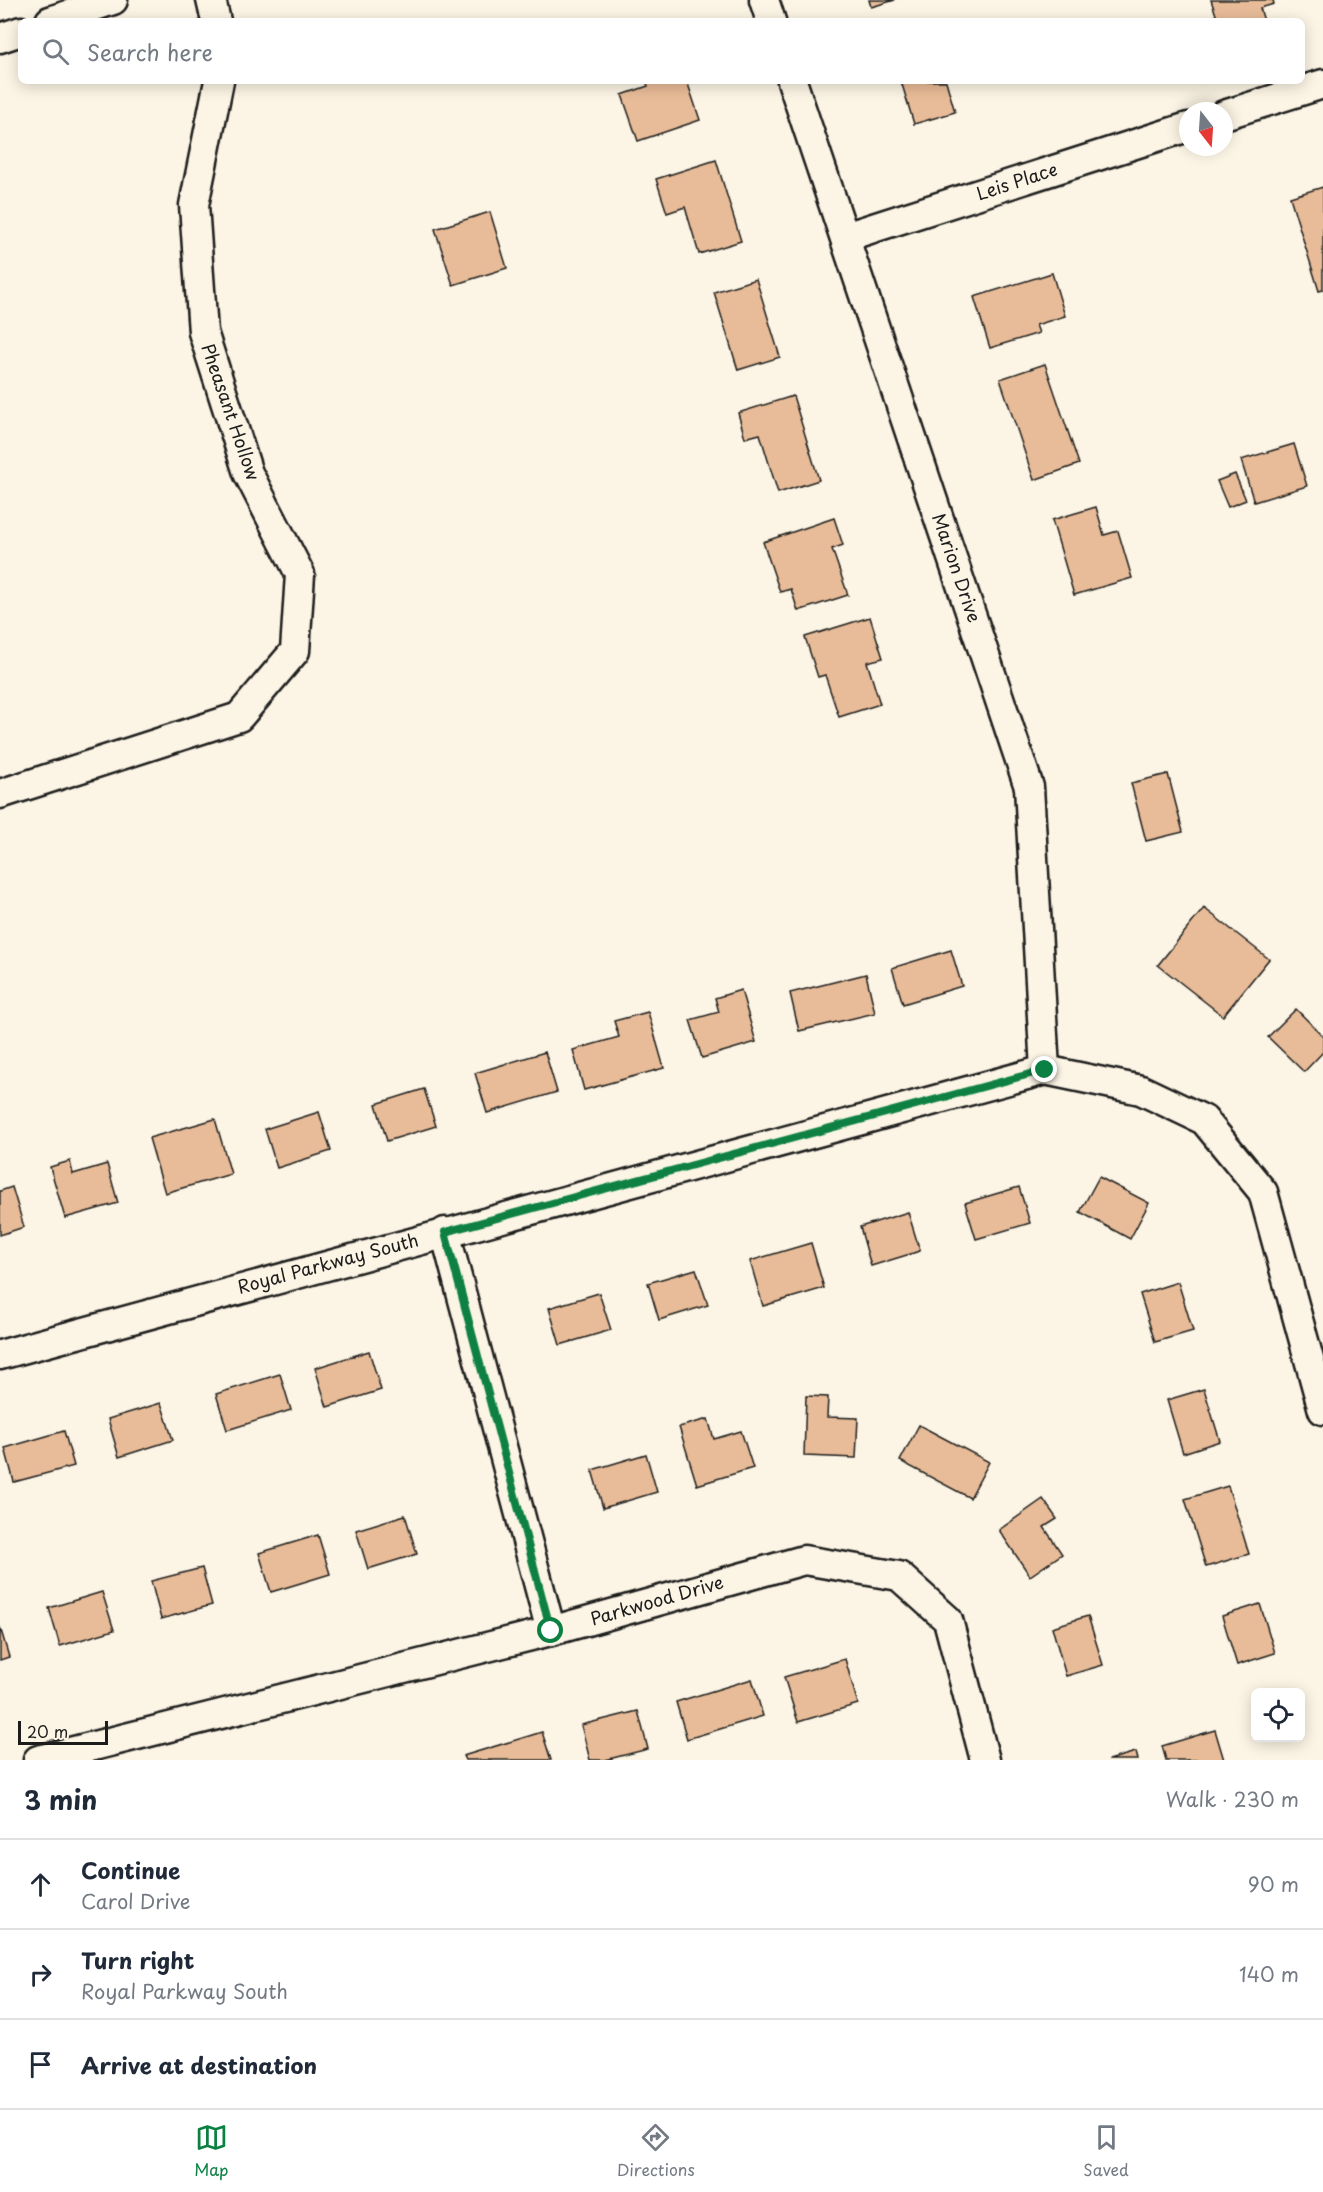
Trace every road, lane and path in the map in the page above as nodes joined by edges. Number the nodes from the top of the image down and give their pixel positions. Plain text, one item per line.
1 (113, 0) edge
2 (211, 0) edge
3 (764, 0) edge
4 (59, 18) edge
5 (215, 18) edge
6 (770, 18) edge
7 (18, 32) edge
8 (0, 38) edge
9 (218, 84) edge
10 (793, 84) edge
11 (1323, 84) edge
12 (1233, 113) edge
13 (1179, 130) edge
14 (845, 237) junction
15 (0, 794) edge
16 (1045, 1070) junction
17 (445, 1232) junction
18 (0, 1355) edge
19 (1321, 1392) edge
20 (551, 1631) junction
21 (38, 1760) edge
22 (986, 1760) edge

1 - 4 street
2 - 5 street
3 - 6 street
7 - 8 street
9 - 15 street, Pheasant Hollow
10 - 14 street, Marion Drive
11 - 12 street
13 - 14 street, Leis Place
14 - 16 street, Marion Drive
16 - 17 street, Royal Parkway South
16 - 19 street, Royal Parkway South
17 - 18 street, Royal Parkway South
17 - 20 street
20 - 21 street, Parkwood Drive
20 - 22 street, Parkwood Drive

